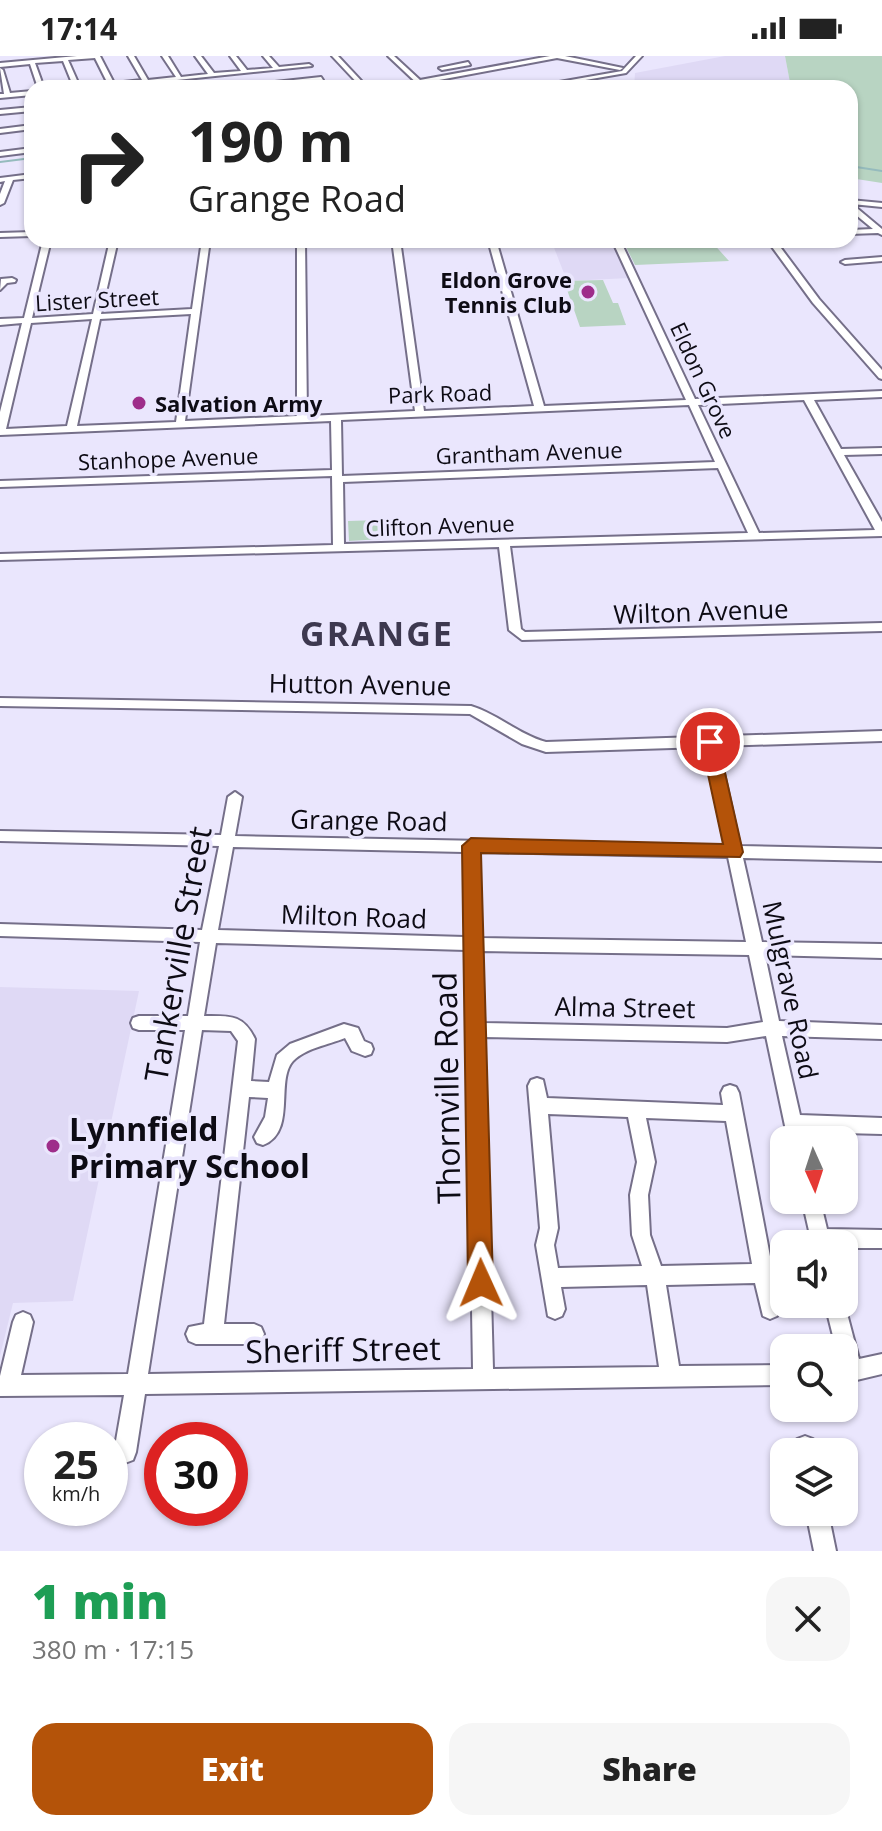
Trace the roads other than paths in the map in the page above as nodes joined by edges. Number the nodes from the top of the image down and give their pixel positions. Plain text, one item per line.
1 (96, 56) edge
2 (131, 56) edge
3 (165, 56) edge
4 (198, 56) edge
5 (233, 56) edge
6 (266, 56) edge
7 (300, 56) edge
8 (558, 56) edge
9 (639, 56) edge
10 (82, 57) edge
11 (393, 57) edge
12 (403, 57) edge
13 (49, 58) edge
14 (65, 59) junction
15 (335, 59) edge
16 (14, 60) edge
17 (32, 62) junction
18 (320, 62) dead end
19 (308, 65) junction
20 (0, 68) edge
21 (442, 68) dead end
22 (507, 68) junction
23 (630, 68) junction
24 (277, 69) junction
25 (245, 72) junction
26 (212, 75) junction
27 (179, 78) junction
28 (586, 78) junction
29 (321, 79) joint
30 (38, 80) edge
31 (75, 80) edge
32 (109, 80) edge
33 (145, 80) edge
34 (162, 80) edge
35 (312, 80) edge
36 (357, 80) edge
37 (417, 80) edge
38 (432, 80) edge
39 (574, 80) edge
40 (590, 80) edge
41 (24, 94) edge
42 (3, 96) edge
43 (24, 110) edge
44 (0, 112) edge
45 (24, 128) edge
46 (0, 131) edge
47 (24, 137) edge
48 (24, 151) edge
49 (21, 152) junction
50 (0, 154) edge
51 (24, 177) edge
52 (10, 179) junction
53 (0, 180) edge
54 (0, 203) edge
55 (858, 204) edge
56 (882, 205) edge
57 (858, 212) edge
58 (868, 221) junction
59 (882, 221) edge
60 (858, 232) edge
61 (881, 232) edge
62 (24, 234) edge
63 (0, 235) edge
64 (45, 248) edge
65 (112, 248) edge
66 (205, 248) edge
67 (301, 248) edge
68 (397, 248) edge
69 (494, 248) edge
70 (620, 248) edge
71 (777, 248) edge
72 (882, 259) edge
73 (845, 262) dead end
74 (195, 311) junction
75 (97, 318) junction
76 (28, 321) junction
77 (0, 322) edge
78 (882, 376) edge
79 (882, 394) edge
80 (808, 398) junction
81 (692, 403) junction
82 (540, 409) junction
83 (420, 414) junction
84 (336, 418) junction
85 (302, 419) junction
86 (180, 425) junction
87 (71, 429) junction
88 (0, 432) edge
89 (882, 451) edge
90 (838, 452) junction
91 (722, 465) junction
92 (338, 476) junction
93 (0, 484) edge
94 (877, 513) edge
95 (882, 533) edge
96 (755, 537) junction
97 (504, 543) junction
98 (339, 548) junction
99 (0, 557) edge
100 (882, 627) edge
101 (0, 702) edge
102 (882, 736) edge
103 (710, 742) junction
104 (235, 797) dead end
105 (0, 836) edge
106 (226, 841) junction
107 (471, 846) junction
108 (734, 852) junction
109 (882, 855) edge
110 (0, 930) edge
111 (209, 936) junction
112 (473, 944) junction
113 (755, 947) junction
114 (882, 951) edge
115 (139, 1023) dead end
116 (194, 1023) junction
117 (774, 1028) junction
118 (475, 1030) junction
119 (882, 1032) edge
120 (365, 1049) dead end
121 (537, 1086) dead end
122 (242, 1089) junction
123 (278, 1090) junction
124 (730, 1093) dead end
125 (539, 1106) junction
126 (635, 1109) junction
127 (733, 1113) junction
128 (794, 1126) edge
129 (882, 1126) edge
130 (858, 1128) edge
131 (263, 1137) dead end
132 (882, 1239) edge
133 (858, 1240) edge
134 (762, 1273) junction
135 (655, 1275) junction
136 (552, 1278) junction
137 (555, 1309) dead end
138 (770, 1309) dead end
139 (23, 1322) dead end
140 (254, 1334) dead end
141 (882, 1364) edge
142 (858, 1370) edge
143 (770, 1375) edge
144 (483, 1378) junction
145 (671, 1378) junction
146 (136, 1385) junction
147 (4, 1386) edge
148 (128, 1434) edge
149 (820, 1526) edge
150 (825, 1551) edge

1 - 10 street
1 - 32 street
2 - 33 street
3 - 27 street
4 - 26 street
5 - 25 street
6 - 24 street
7 - 19 street
8 - 22 street
8 - 23 street
9 - 23 street
10 - 14 street
11 - 12 street
11 - 37 street
13 - 14 street
13 - 17 street
14 - 31 street
15 - 36 street
16 - 17 street
16 - 20 street
17 - 30 street
18 - 19 street
19 - 24 street
19 - 29 street
20 - 42 street
21 - 22 street
22 - 38 street
23 - 28 street
24 - 25 street
25 - 26 street
26 - 27 street
27 - 34 street
28 - 39 street
28 - 40 street
29 - 35 street
41 - 42 street
43 - 44 street
45 - 46 street
47 - 49 street
48 - 49 street
49 - 50 street
51 - 52 street
52 - 53 street
52 - 54 street
55 - 56 street
57 - 58 street
58 - 59 street
58 - 61 street
60 - 61 street
62 - 63 street
64 - 76 street
65 - 75 street
66 - 74 street
67 - 85 street
68 - 83 street
69 - 82 street
70 - 81 street, Eldon Grove
71 - 78 street
72 - 73 street
74 - 75 street, Lister Street
74 - 86 street
75 - 76 street, Lister Street
75 - 87 street
76 - 77 street, Lister Street
76 - 88 street
79 - 80 street, Park Road
80 - 81 street, Park Road
80 - 90 street
81 - 82 street, Park Road
81 - 91 street, Eldon Grove
82 - 83 street, Park Road
83 - 84 street, Park Road
84 - 85 street, Park Road
84 - 92 street
85 - 86 street, Park Road
86 - 87 street, Park Road
87 - 88 street, Park Road
89 - 90 street
90 - 94 street
91 - 92 street, Grantham Avenue
91 - 96 street, Eldon Grove
92 - 93 street, Stanhope Avenue
92 - 98 street
94 - 95 street
95 - 96 street, Clifton Avenue
96 - 97 street, Clifton Avenue
97 - 98 street, Clifton Avenue
97 - 100 street, Wilton Avenue
98 - 99 street, Clifton Avenue
101 - 103 street, Hutton Avenue
102 - 103 street, Hutton Avenue
103 - 108 street
104 - 106 street, Tankerville Street
105 - 106 street, Grange Road
106 - 107 street, Grange Road
106 - 111 street, Tankerville Street
107 - 108 street, Grange Road
107 - 112 street, Thornville Road
108 - 109 street, Grange Road
108 - 113 street, Mulgrave Road
110 - 111 street, Milton Road
111 - 112 street, Milton Road
111 - 116 street, Tankerville Street
112 - 113 street, Milton Road
112 - 118 street, Thornville Road
113 - 114 street, Milton Road
113 - 117 street, Mulgrave Road
115 - 116 street
116 - 122 street
116 - 146 street, Tankerville Street
117 - 118 street, Alma Street
117 - 119 street, Alma Street
117 - 128 street, Mulgrave Road
118 - 144 street, Thornville Road
120 - 123 street
121 - 125 street
122 - 123 street
122 - 140 street
123 - 131 street
124 - 127 street
125 - 126 street
125 - 136 street
126 - 127 street
126 - 135 street
127 - 134 street
129 - 130 street
132 - 133 street
134 - 135 street
134 - 138 street
135 - 136 street
135 - 145 street
136 - 137 street
139 - 147 street
141 - 142 street
143 - 145 street, Sheriff Street
144 - 145 street, Sheriff Street
144 - 146 street, Sheriff Street
146 - 147 street, Sheriff Street
146 - 148 street, Tankerville Street
149 - 150 street

